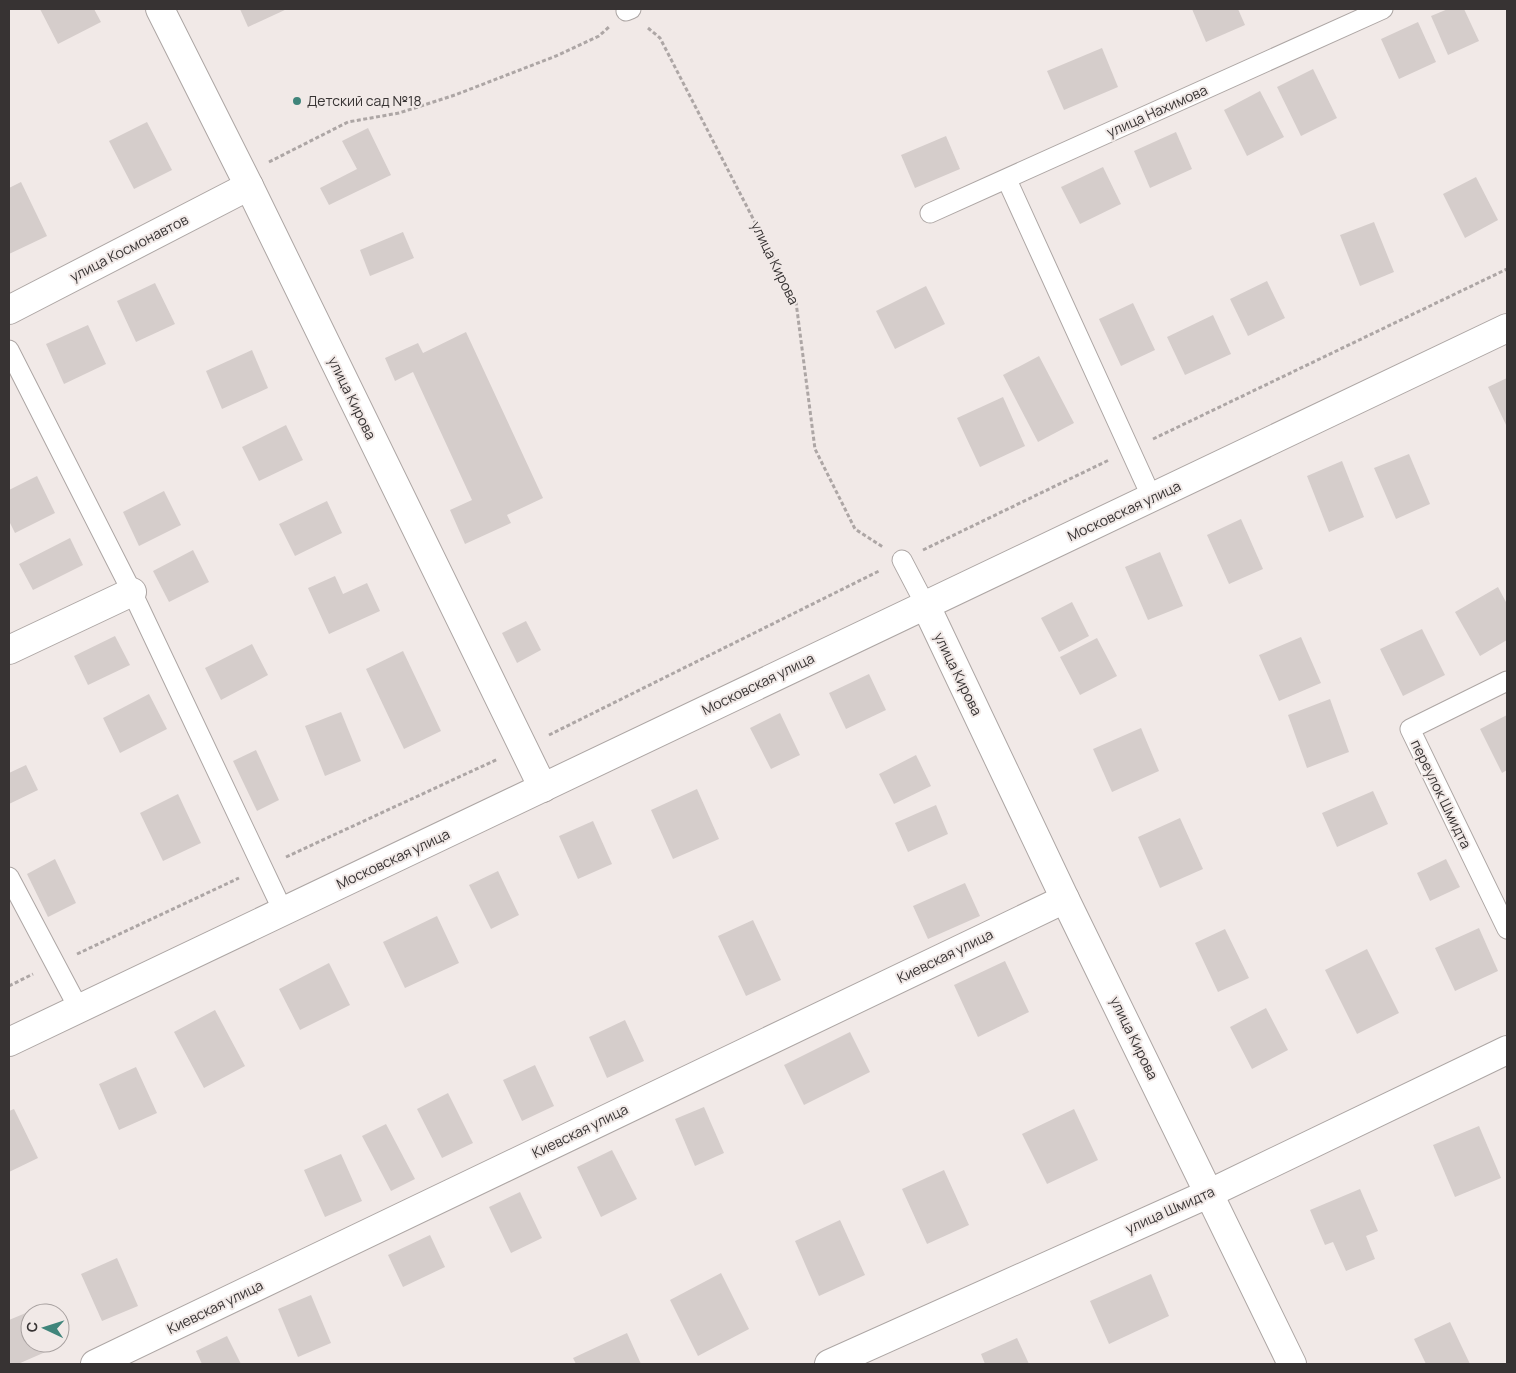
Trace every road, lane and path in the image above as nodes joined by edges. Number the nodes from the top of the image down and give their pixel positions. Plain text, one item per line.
1 (160, 9) edge
2 (1383, 9) edge
3 (629, 10) edge
4 (255, 176) junction
5 (1007, 180) junction
6 (930, 213) dead end
7 (1507, 269) edge
8 (9, 310) edge
9 (1507, 328) edge
10 (9, 350) edge
11 (1130, 450) junction
12 (1152, 498) junction
13 (902, 560) junction
14 (132, 592) junction
15 (925, 604) junction
16 (9, 650) edge
17 (1507, 682) edge
18 (524, 748) junction
19 (543, 788) junction
20 (9, 877) edge
21 (1065, 899) junction
22 (283, 911) junction
23 (1507, 929) edge
24 (79, 1009) junction
25 (9, 1042) edge
26 (1507, 1050) edge
27 (1210, 1193) junction
28 (95, 1364) edge
29 (829, 1364) edge
30 (1292, 1364) edge

1 - 4 street, улица Кирова
2 - 5 lane, улица Нахимова
3 - 4 path
3 - 13 path, улица Кирова
4 - 8 street, улица Космонавтов
4 - 18 street, улица Кирова
5 - 6 lane, улица Нахимова
5 - 11 lane
7 - 11 path
9 - 12 street, Московская улица
10 - 14 lane
11 - 12 lane
11 - 13 path
12 - 15 street, Московская улица
13 - 15 lane, улица Кирова
13 - 18 path
14 - 16 street
14 - 22 lane
15 - 19 street, Московская улица
15 - 21 street, улица Кирова
17 - 23 lane, переулок Шмидта
18 - 19 street, улица Кирова
19 - 22 street, Московская улица
20 - 24 lane
21 - 27 street, улица Кирова
21 - 28 street, Киевская улица
22 - 24 street, Московская улица
24 - 25 street, Московская улица
26 - 27 street, улица Шмидта
27 - 29 street, улица Шмидта
27 - 30 street, улица Кирова

